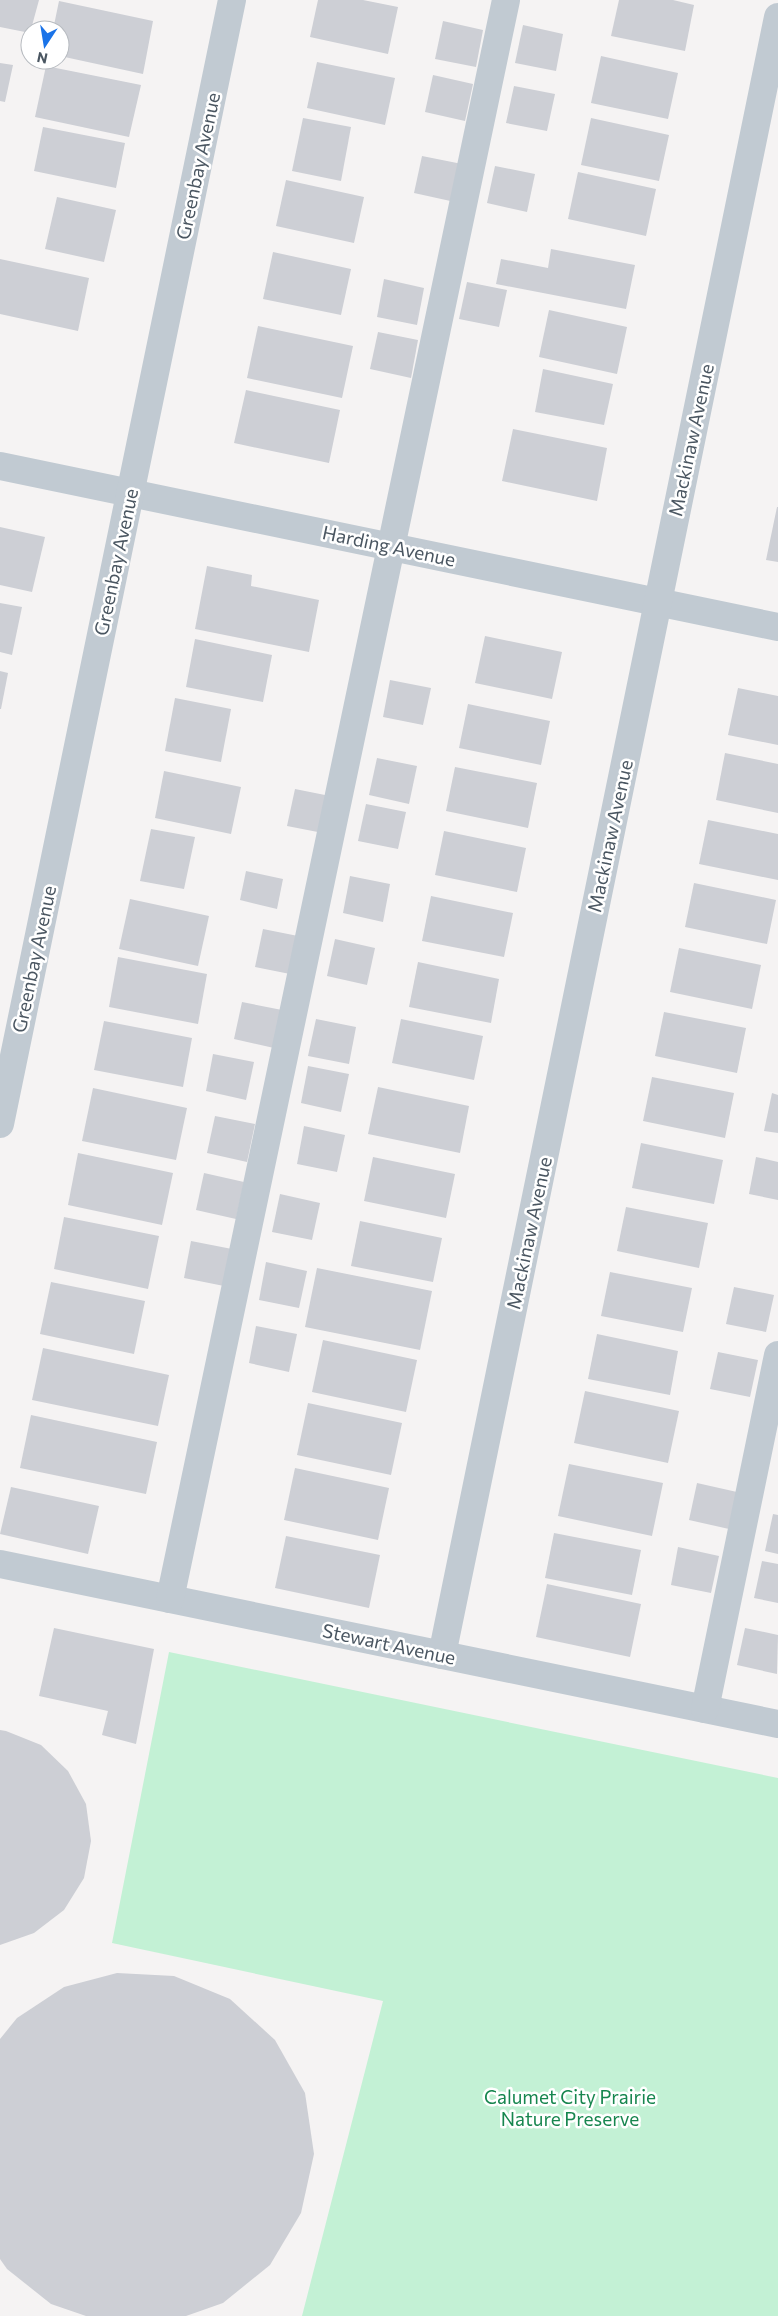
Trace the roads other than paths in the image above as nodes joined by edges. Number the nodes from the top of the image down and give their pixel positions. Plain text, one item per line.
1 (232, 0) edge
2 (506, 0) edge
3 (778, 17) edge
4 (0, 466) edge
5 (130, 493) junction
6 (392, 547) junction
7 (658, 602) junction
8 (778, 627) edge
9 (0, 1124) edge
10 (778, 1355) edge
11 (0, 1564) edge
12 (170, 1599) junction
13 (442, 1655) junction
14 (705, 1710) junction
15 (778, 1724) edge

1 - 5 street, Greenbay Avenue
2 - 6 street
3 - 7 street, Mackinaw Avenue
4 - 5 street, Harding Avenue
5 - 6 street, Harding Avenue
5 - 9 street, Greenbay Avenue
6 - 7 street, Harding Avenue
6 - 12 street
7 - 8 street, Harding Avenue
7 - 13 street, Mackinaw Avenue
10 - 14 street
11 - 12 street, Stewart Avenue
12 - 13 street, Stewart Avenue
13 - 14 street, Stewart Avenue
14 - 15 street, Stewart Avenue

